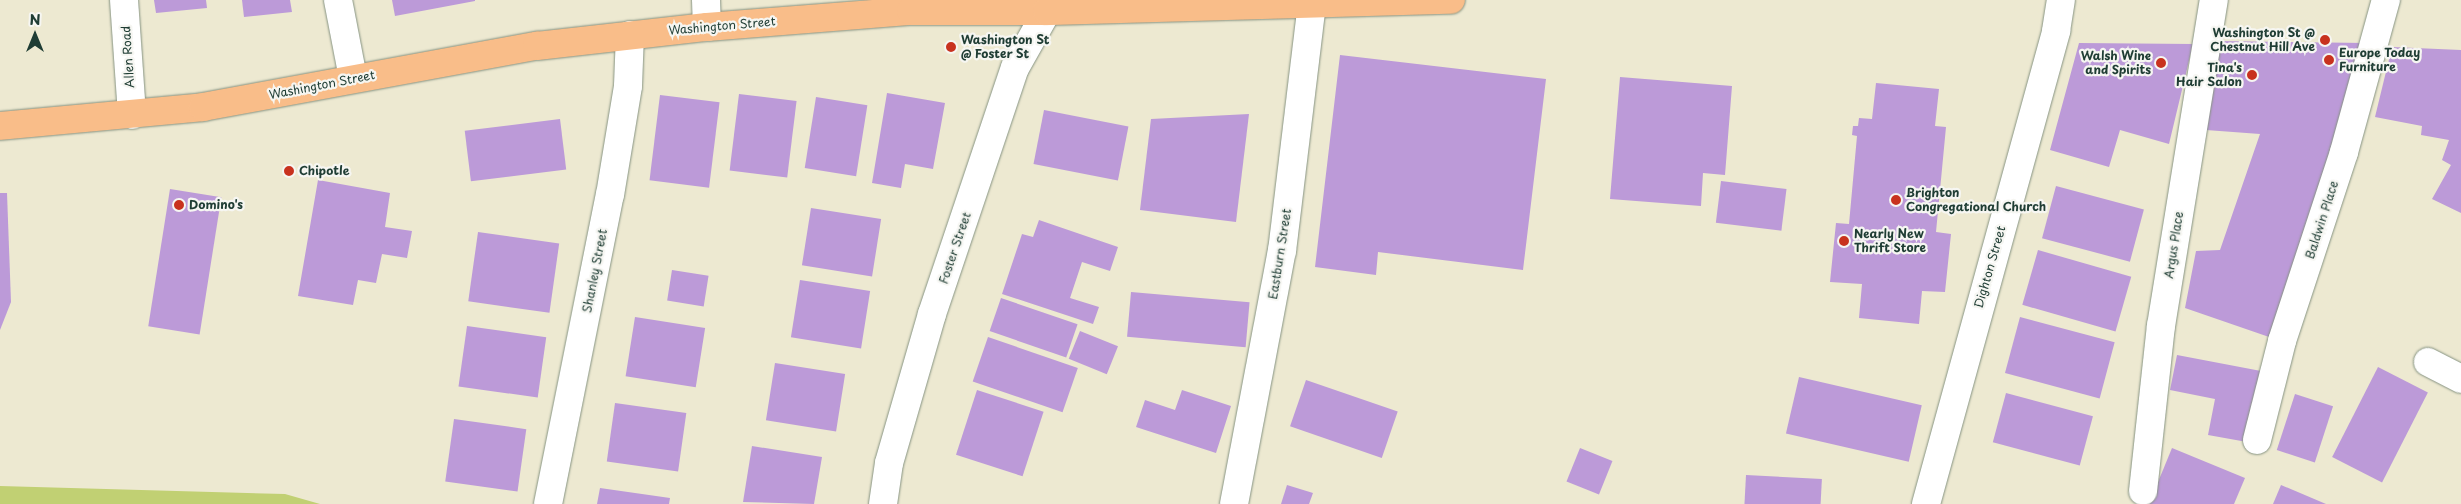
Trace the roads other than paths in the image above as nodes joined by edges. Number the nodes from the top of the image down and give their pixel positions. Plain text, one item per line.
1 (124, 0) edge
2 (338, 0) edge
3 (706, 0) edge
4 (1451, 0) edge
5 (2061, 0) edge
6 (2214, 0) edge
7 (2386, 0) edge
8 (1312, 2) junction
9 (1047, 6) edge
10 (707, 27) junction
11 (630, 36) junction
12 (353, 78) junction
13 (132, 115) junction
14 (0, 126) edge
15 (2428, 362) dead end
16 (2461, 379) edge
17 (2257, 440) dead end
18 (2143, 490) dead end
19 (548, 504) edge
20 (883, 504) edge
21 (1234, 504) edge
22 (1926, 504) edge

1 - 13 street, Allen Road
2 - 12 street
3 - 10 street
4 - 8 main road, Washington Street
5 - 22 street, Dighton Street
6 - 18 street, Argus Place
7 - 17 street, Baldwin Place
8 - 9 main road, Washington Street
8 - 21 street, Eastburn Street
9 - 10 main road, Washington Street
9 - 20 street, Foster Street
10 - 11 main road, Washington Street
11 - 12 main road, Washington Street
11 - 19 street, Shanley Street
12 - 13 main road, Washington Street
13 - 14 main road, Washington Street
15 - 16 street

